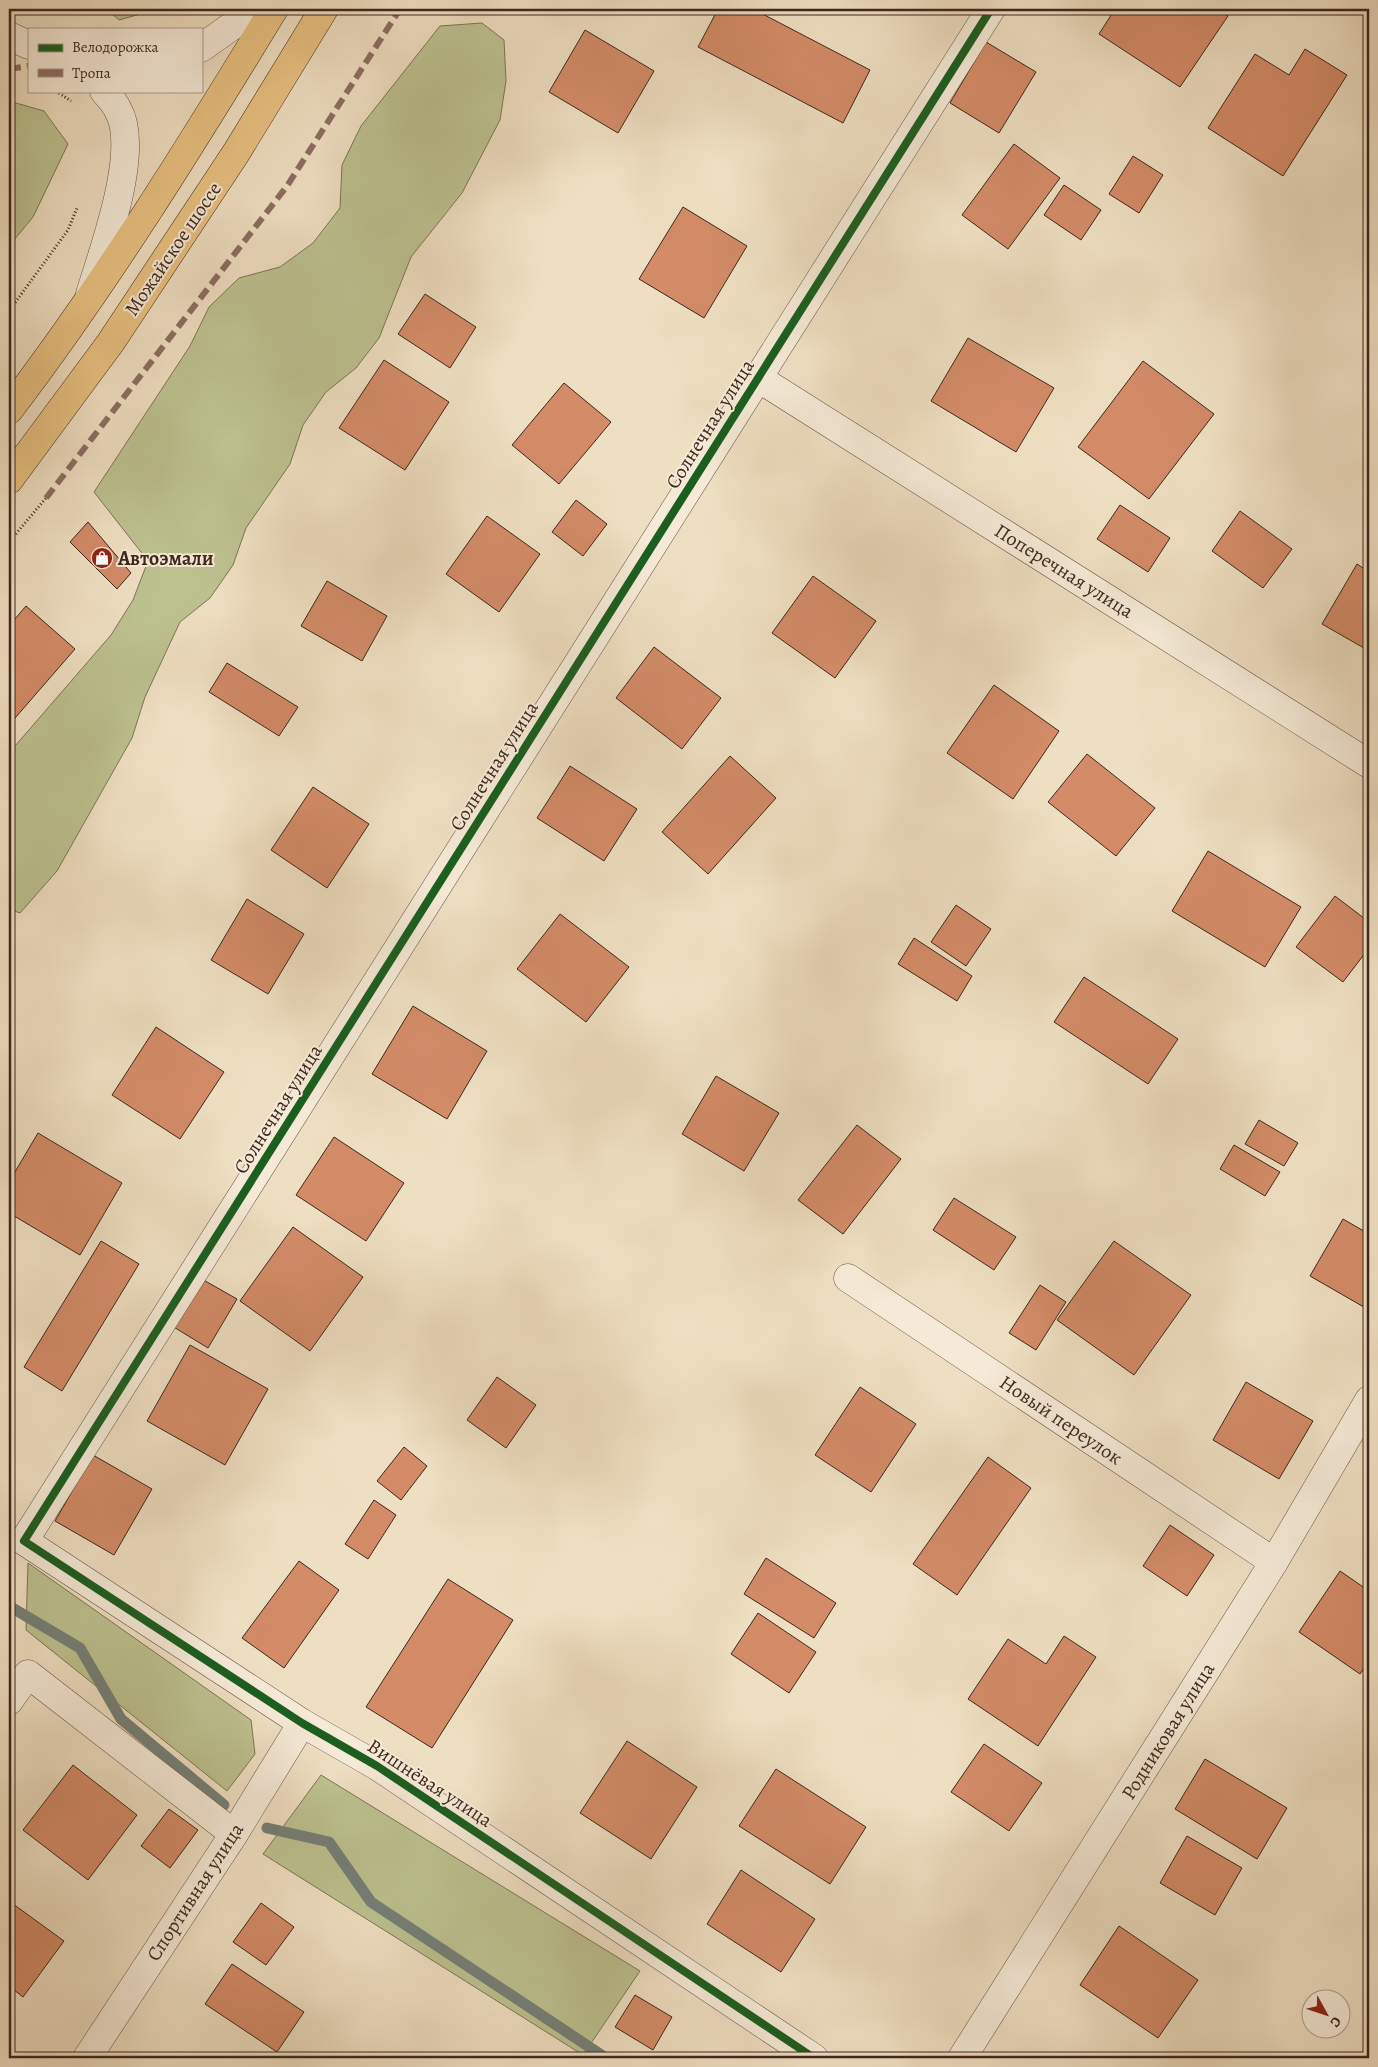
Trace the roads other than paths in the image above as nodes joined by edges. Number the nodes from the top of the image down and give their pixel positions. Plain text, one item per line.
1 (256, 9) edge
2 (274, 9) edge
3 (324, 9) edge
4 (991, 9) edge
5 (9, 36) edge
6 (28, 45) edge
7 (202, 47) edge
8 (105, 92) edge
9 (88, 299) junction
10 (758, 378) junction
11 (9, 410) edge
12 (9, 480) edge
13 (1369, 764) edge
14 (848, 1278) dead end
15 (1369, 1400) edge
16 (24, 1541) joint
17 (1274, 1562) junction
18 (9, 1701) edge
19 (302, 1723) junction
20 (234, 1834) junction
21 (86, 2058) edge
22 (814, 2058) edge
23 (962, 2058) edge

1 - 7 street
2 - 9 main road
3 - 12 main road, Можайское шоссе
4 - 10 street, Солнечная улица
5 - 6 street
8 - 9 street
9 - 11 main road
10 - 13 street, Поперечная улица
10 - 16 street, Солнечная улица
14 - 17 street, Новый переулок
15 - 17 street, Родниковая улица
16 - 19 street, Вишнёвая улица
17 - 23 street, Родниковая улица
18 - 20 street
19 - 20 street, Спортивная улица
19 - 22 street, Вишнёвая улица
20 - 21 street, Спортивная улица

